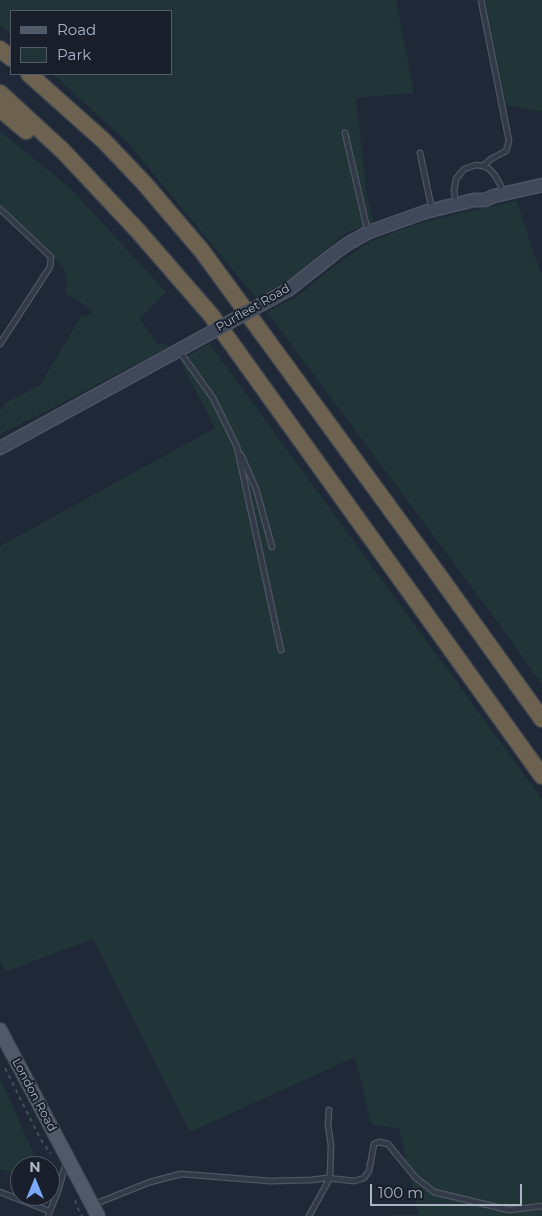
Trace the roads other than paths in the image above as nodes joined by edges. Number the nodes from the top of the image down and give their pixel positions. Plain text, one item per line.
1 (481, 0) edge
2 (0, 49) edge
3 (10, 57) edge
4 (31, 75) edge
5 (0, 93) edge
6 (0, 109) edge
7 (345, 133) dead end
8 (64, 151) junction
9 (420, 153) dead end
10 (483, 166) junction
11 (542, 185) edge
12 (502, 194) junction
13 (456, 204) junction
14 (0, 209) edge
15 (432, 210) junction
16 (369, 232) junction
17 (0, 344) edge
18 (179, 350) junction
19 (237, 447) junction
20 (0, 448) edge
21 (272, 547) dead end
22 (281, 650) dead end
23 (542, 719) edge
24 (542, 776) edge
25 (0, 1030) edge
26 (329, 1110) dead end
27 (68, 1160) junction
28 (330, 1178) junction
29 (35, 1206) edge
30 (542, 1206) edge
31 (95, 1211) edge
32 (48, 1213) edge
33 (309, 1216) edge

1 - 10 lane
2 - 3 highway
4 - 23 highway
5 - 8 highway
6 - 8 highway
7 - 16 lane
8 - 24 highway
9 - 15 lane
10 - 12 lane
10 - 13 lane
11 - 12 street, Purfleet Road
12 - 13 street, Purfleet Road
13 - 15 street, Purfleet Road
14 - 17 lane
15 - 16 street, Purfleet Road
16 - 18 street, Purfleet Road, bridge
18 - 19 lane
18 - 20 street, Purfleet Road
19 - 21 lane
19 - 22 lane
25 - 27 main road, London Road
26 - 28 lane
27 - 31 main road, London Road
27 - 32 lane
28 - 30 lane
28 - 31 lane
28 - 33 lane
29 - 32 lane

